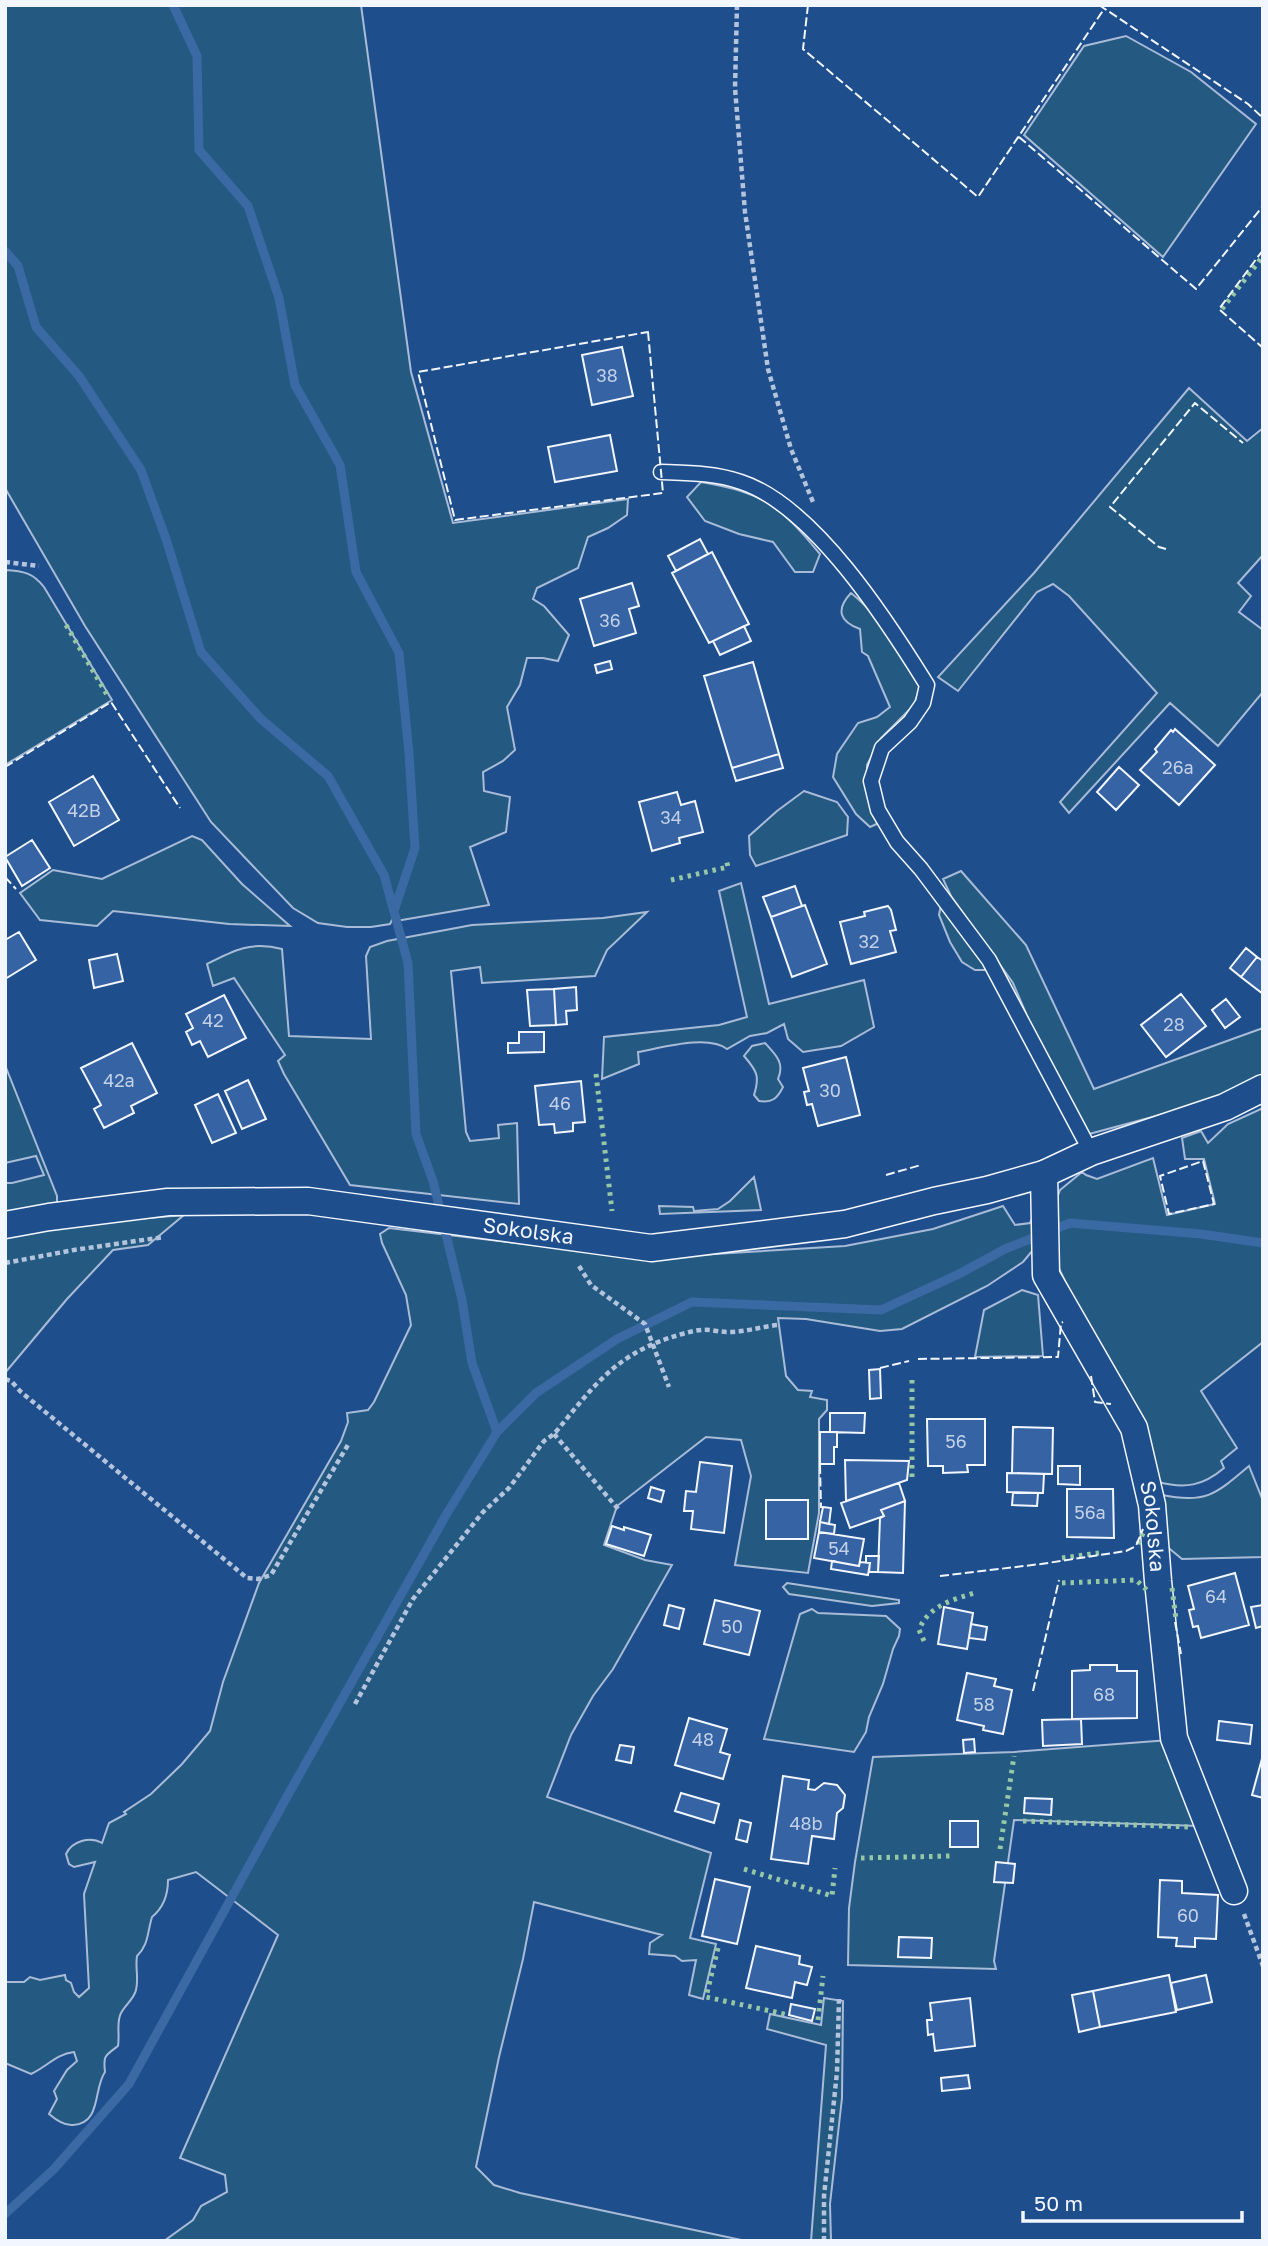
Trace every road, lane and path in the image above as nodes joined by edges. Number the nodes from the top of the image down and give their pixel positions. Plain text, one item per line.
1 (737, 5) edge
2 (661, 472) dead end
3 (821, 539) junction
4 (5, 562) edge
5 (39, 566) dead end
6 (1263, 1088) edge
7 (1091, 1152) junction
8 (1044, 1174) junction
9 (5, 1226) edge
10 (164, 1237) dead end
11 (577, 1237) junction
12 (5, 1263) edge
13 (776, 1325) dead end
14 (653, 1344) junction
15 (5, 1379) edge
16 (669, 1387) dead end
17 (554, 1434) junction
18 (349, 1443) dead end
19 (619, 1510) dead end
20 (355, 1704) dead end
21 (1234, 1891) joint
22 (1263, 1966) edge
23 (839, 1999) dead end
24 (824, 2241) edge

1 - 3 path
2 - 3 lane
3 - 7 lane
4 - 5 path
6 - 7 street, Sokolska
7 - 8 street, Sokolska
8 - 11 street, Sokolska
8 - 21 street, Sokolska
9 - 11 street, Sokolska
10 - 12 path
11 - 14 path
13 - 14 path
14 - 16 path
14 - 17 path
15 - 18 path
17 - 19 path
17 - 20 path
21 - 22 path
23 - 24 path

